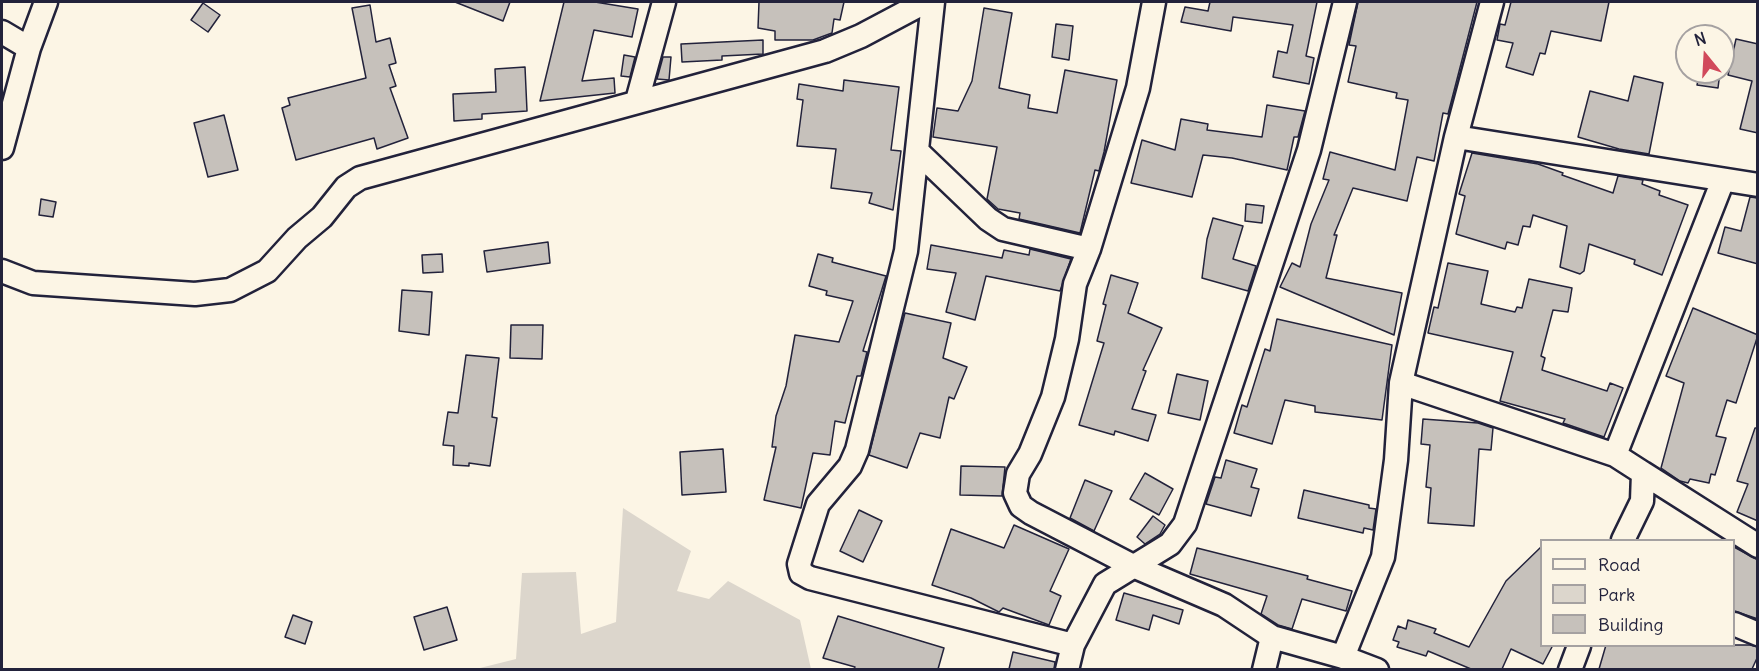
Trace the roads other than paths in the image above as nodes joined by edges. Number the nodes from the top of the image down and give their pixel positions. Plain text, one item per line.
1 (46, 2) edge
2 (925, 2) edge
3 (933, 2) edge
4 (1154, 2) edge
5 (1345, 2) edge
6 (1492, 2) edge
7 (658, 4) edge
8 (2, 32) edge
9 (29, 48) junction
10 (637, 101) junction
11 (1456, 136) junction
12 (2, 148) edge
13 (917, 151) junction
14 (1723, 180) junction
15 (1758, 185) edge
16 (1089, 249) junction
17 (2, 271) edge
18 (1401, 383) junction
19 (1615, 455) junction
20 (1643, 473) junction
21 (1623, 539) edge
22 (1758, 546) edge
23 (1132, 566) junction
24 (1735, 624) edge
25 (1758, 634) edge
26 (1272, 637) junction
27 (1073, 645) junction
28 (1578, 647) edge
29 (1344, 657) junction
30 (1067, 669) edge
31 (1264, 669) edge
32 (1377, 669) edge
33 (1570, 669) edge

1 - 9 street
2 - 10 street
3 - 13 street
4 - 16 street
5 - 23 street
6 - 11 street
7 - 10 street
8 - 9 street
9 - 12 street
10 - 17 street
11 - 14 street
11 - 18 street
13 - 16 street
13 - 27 street
14 - 15 street
14 - 19 street
16 - 23 street
18 - 19 street
18 - 29 street
19 - 20 street
20 - 21 street
20 - 22 street
23 - 26 street
23 - 27 street
24 - 25 street
26 - 29 street
26 - 31 street
27 - 30 street
28 - 33 street
29 - 32 street

